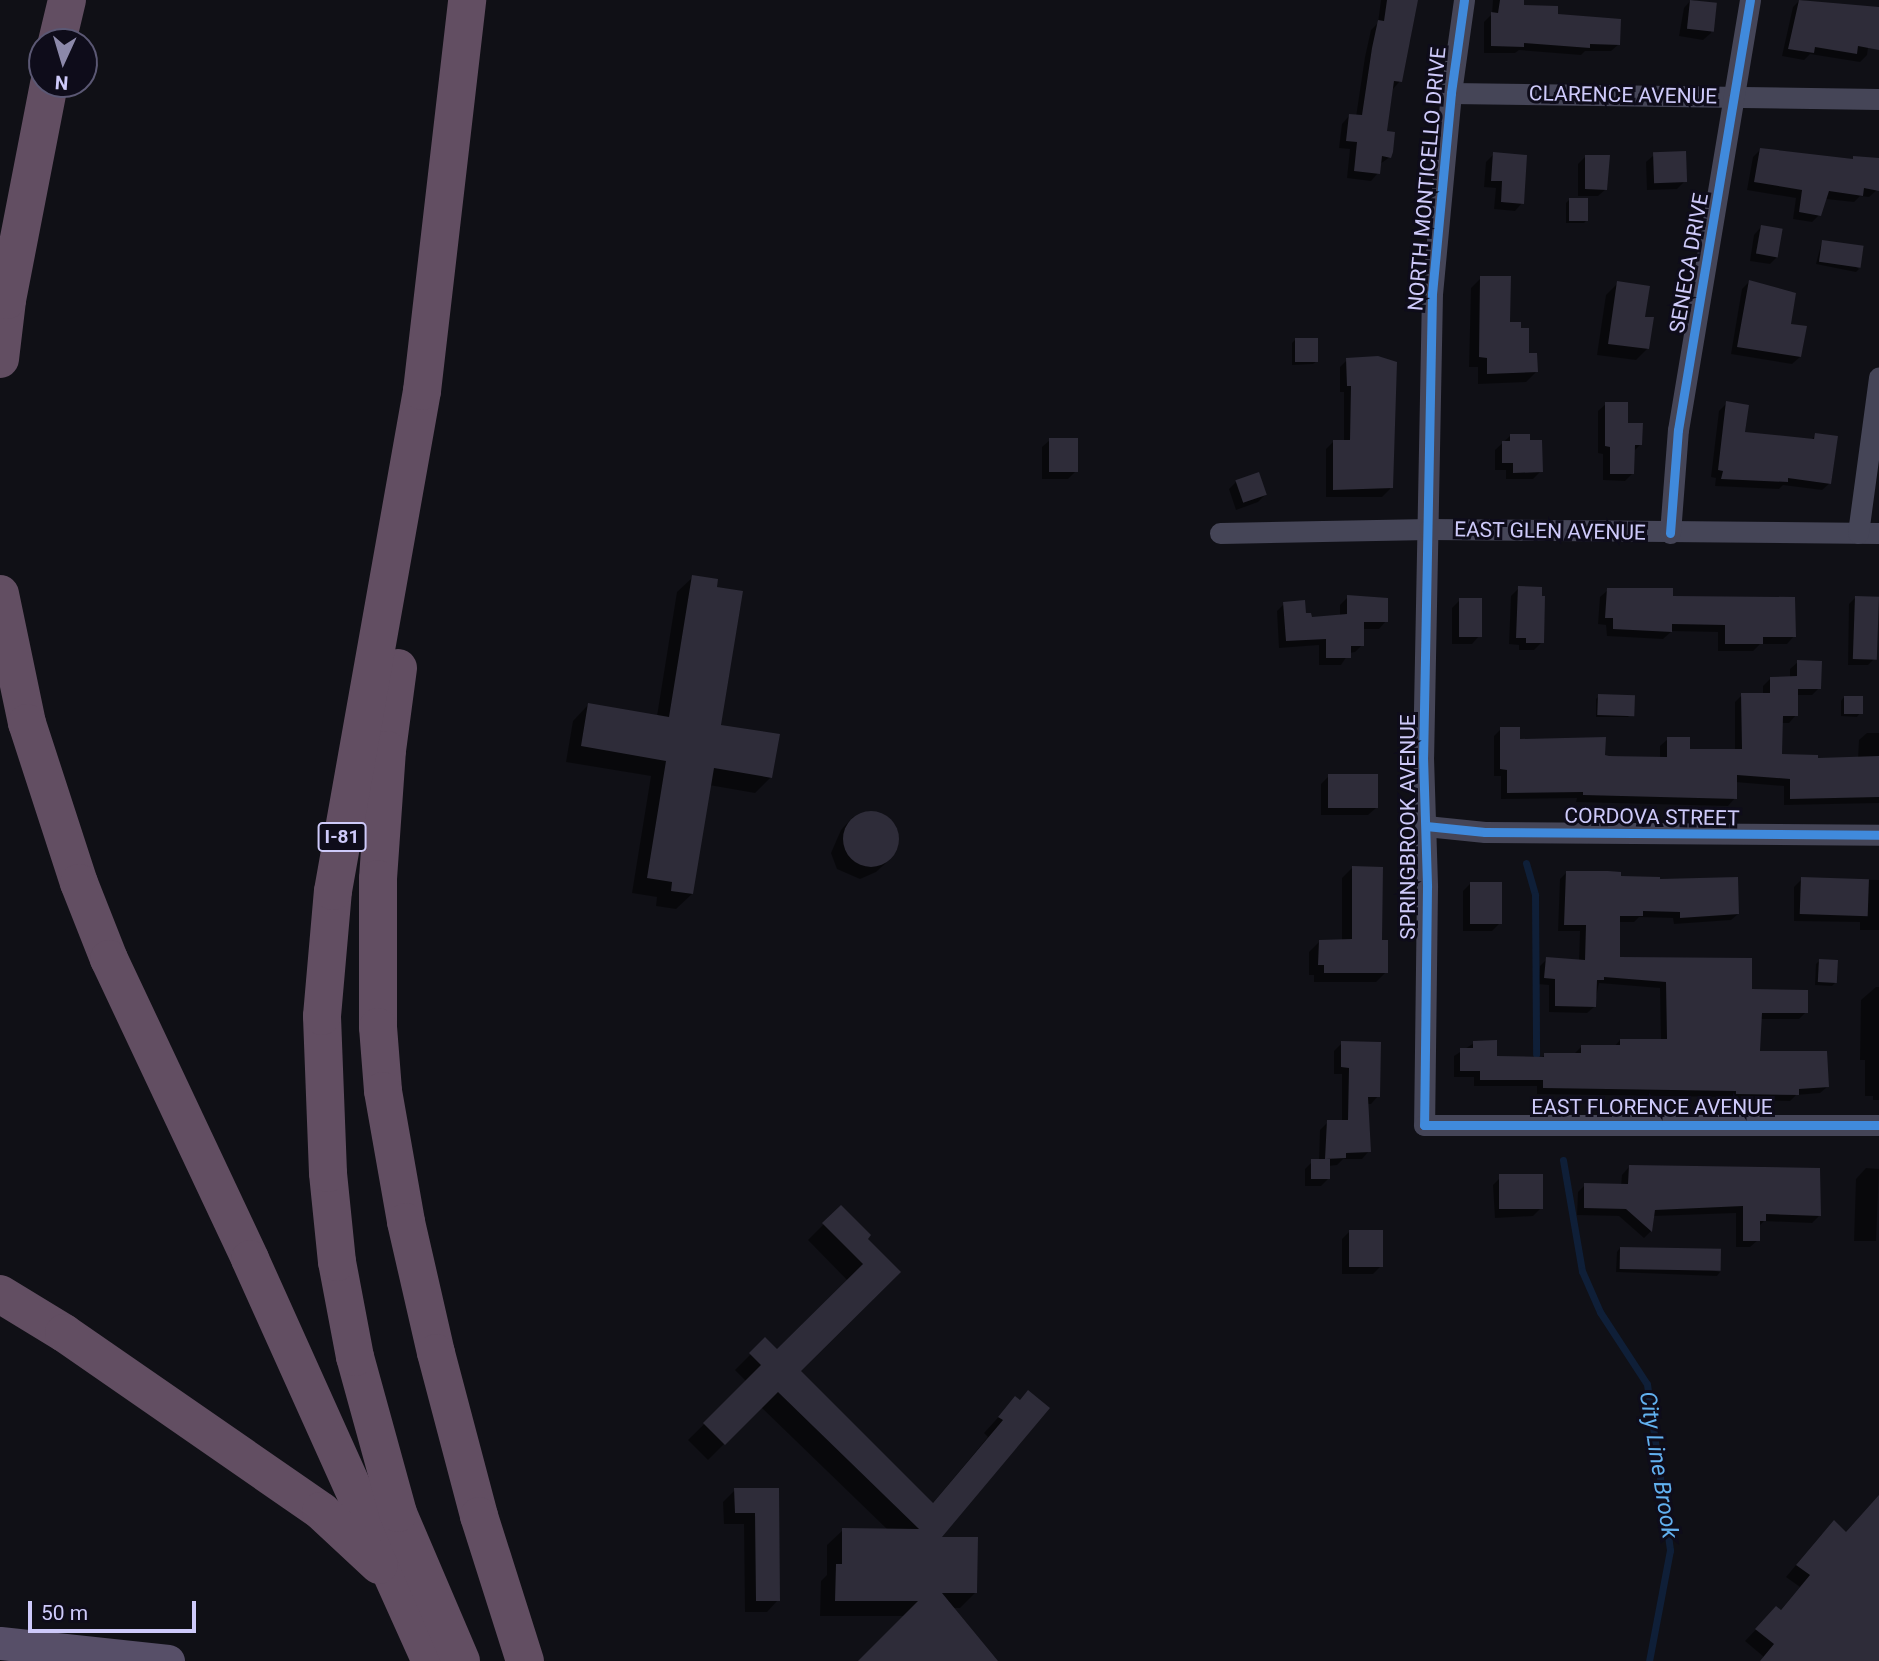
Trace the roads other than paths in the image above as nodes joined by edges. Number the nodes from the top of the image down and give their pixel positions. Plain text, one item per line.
1 (67, 0) edge
2 (470, 0) edge
3 (1464, 0) edge
4 (1750, 0) edge
5 (60, 28) edge
6 (1451, 93) junction
7 (1736, 96) junction
8 (46, 98) edge
9 (1879, 99) edge
10 (0, 359) edge
11 (1879, 377) edge
12 (1429, 529) junction
13 (1220, 533) dead end
14 (1670, 533) junction
15 (1869, 533) edge
16 (1, 605) edge
17 (1426, 826) junction
18 (1879, 835) edge
19 (1424, 1125) joint
20 (1879, 1125) edge
21 (0, 1294) edge
22 (401, 1594) junction
23 (0, 1643) edge
24 (168, 1661) edge
25 (431, 1661) edge
26 (461, 1661) edge
27 (526, 1661) edge

1 - 5 highway
2 - 26 highway, I-81
2 - 27 highway
3 - 6 street, NORTH MONTICELLO DRIVE
4 - 7 street, SENECA DRIVE
6 - 7 street, CLARENCE AVENUE
6 - 12 street, NORTH MONTICELLO DRIVE
7 - 9 street, CLARENCE AVENUE
7 - 14 street, SENECA DRIVE
8 - 10 highway
11 - 15 street
12 - 13 street, EAST GLEN AVENUE
12 - 14 street, EAST GLEN AVENUE
12 - 17 street, SPRINGBROOK AVENUE
14 - 15 street, EAST GLEN AVENUE
16 - 22 highway
17 - 18 street, CORDOVA STREET
17 - 19 street, SPRINGBROOK AVENUE
19 - 20 street, EAST FLORENCE AVENUE
21 - 22 highway
22 - 25 highway
23 - 24 main road

